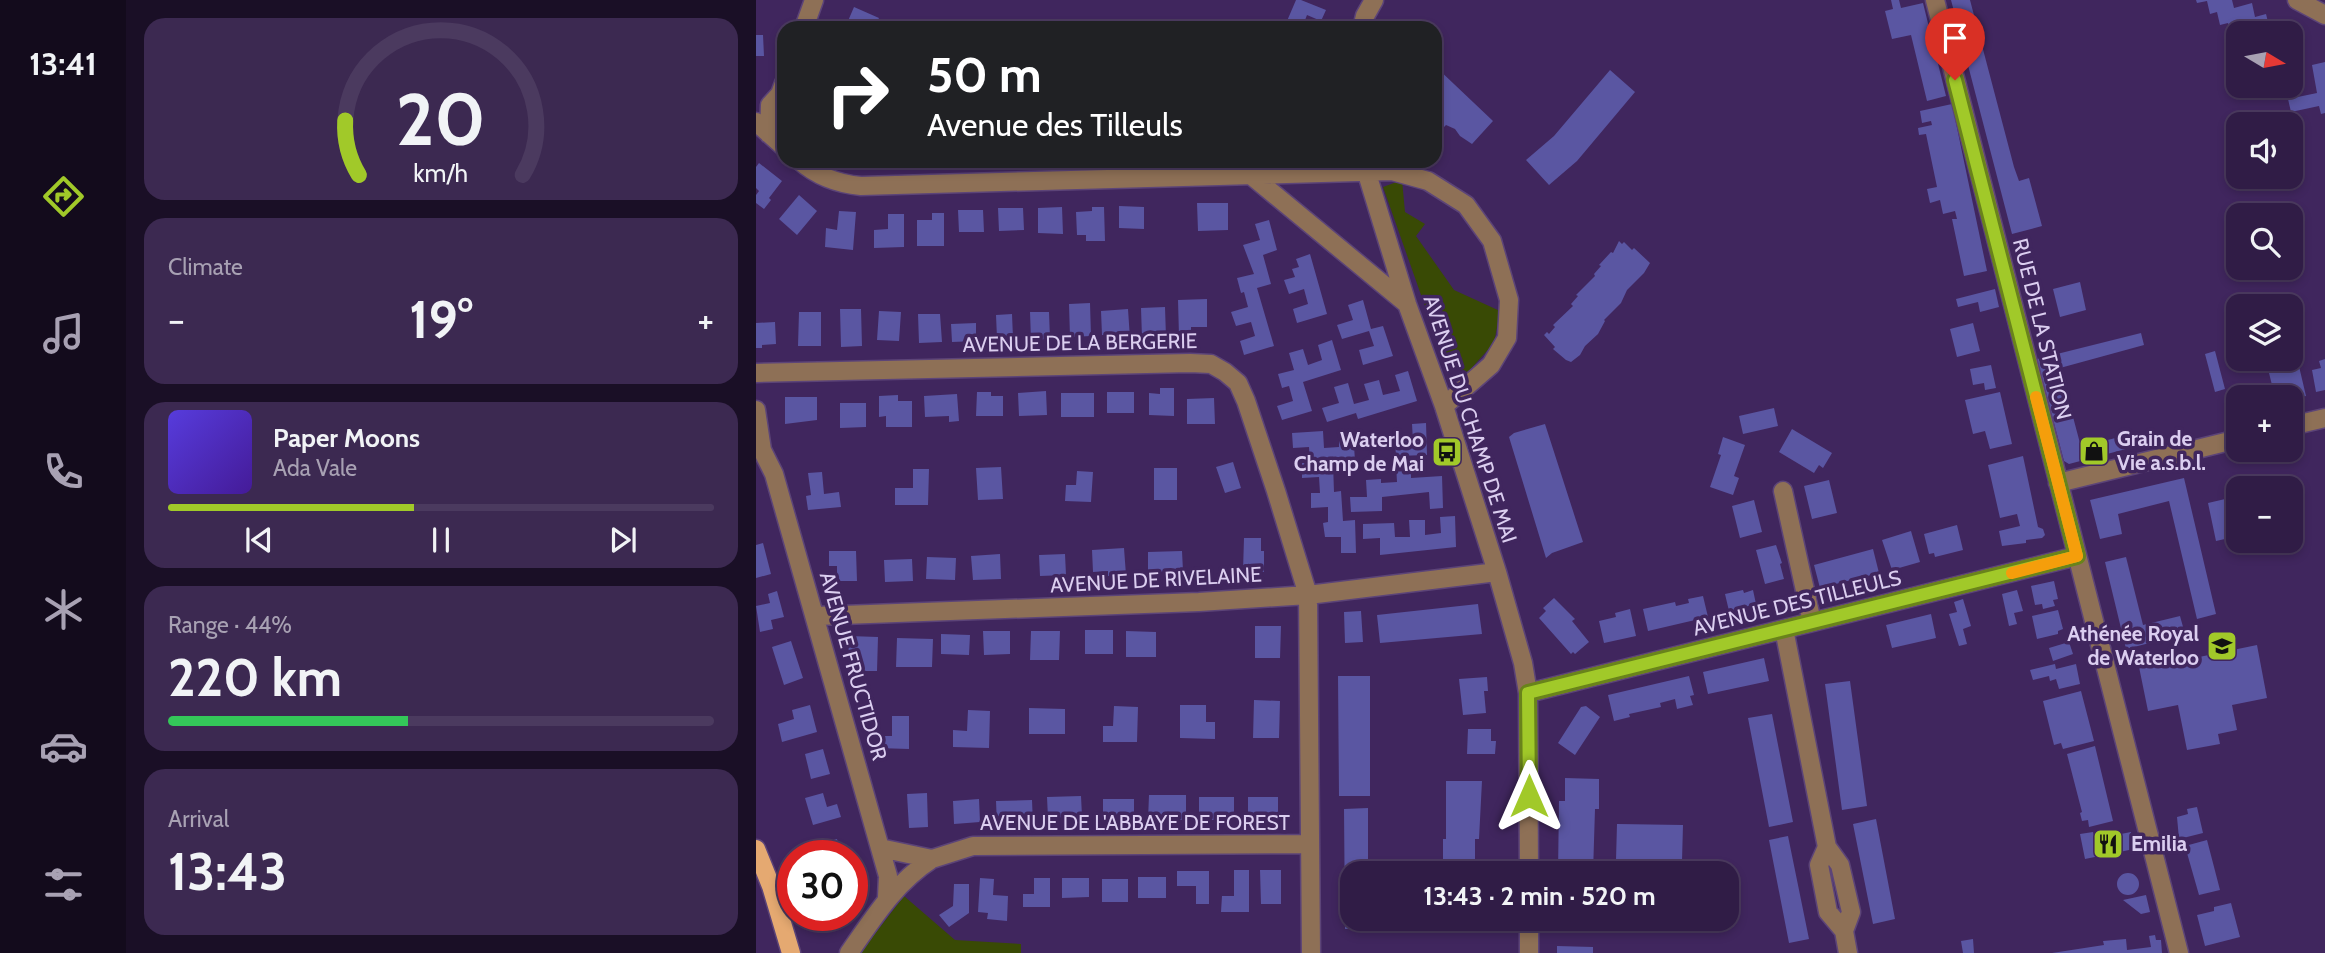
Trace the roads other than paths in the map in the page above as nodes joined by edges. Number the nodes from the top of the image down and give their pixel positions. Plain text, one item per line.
1 (814, 0) edge
2 (1374, 0) edge
3 (1935, 0) edge
4 (2297, 0) edge
5 (2325, 16) edge
6 (806, 21) edge
7 (1363, 21) edge
8 (763, 104) edge
9 (762, 128) edge
10 (777, 141) edge
11 (810, 168) edge
12 (1352, 168) edge
13 (1365, 168) edge
14 (1372, 168) edge
15 (1252, 176) junction
16 (1407, 304) junction
17 (756, 373) edge
18 (1444, 407) junction
19 (756, 410) edge
20 (2325, 418) edge
21 (2303, 423) edge
22 (2226, 442) edge
23 (759, 447) edge
24 (2058, 483) junction
25 (1783, 491) dead end
26 (2077, 556) junction
27 (1497, 572) junction
28 (1308, 595) junction
29 (816, 615) junction
30 (1812, 622) junction
31 (1784, 629) junction
32 (1528, 693) junction
33 (1310, 844) junction
34 (880, 848) junction
35 (756, 849) edge
36 (932, 859) junction
37 (1529, 861) edge
38 (887, 897) junction
39 (1529, 931) edge
40 (791, 953) edge
41 (849, 953) edge
42 (1311, 953) edge
43 (1529, 953) edge
44 (1848, 953) edge
45 (2179, 953) edge

1 - 6 street
2 - 7 street
3 - 24 street, RUE DE LA STATION
4 - 5 street
8 - 9 street
9 - 10 street
11 - 15 street
12 - 15 street
13 - 16 street, AVENUE DU CHAMP DE MAI
14 - 18 street
15 - 16 street
16 - 18 street, AVENUE DU CHAMP DE MAI
17 - 28 street, AVENUE DE LA BERGERIE
18 - 27 street, AVENUE DU CHAMP DE MAI
19 - 23 street, AVENUE FRUCTIDOR
20 - 21 street
22 - 24 street
23 - 29 street, AVENUE FRUCTIDOR
24 - 26 street, RUE DE LA STATION
25 - 30 street
26 - 30 street, AVENUE DES TILLEULS
26 - 45 street, RUE DE LA STATION
27 - 28 street, AVENUE DE RIVELAINE
27 - 32 street, AVENUE DU CHAMP DE MAI
28 - 29 street, AVENUE DE RIVELAINE
28 - 33 street, AVENUE DE LA BERGERIE
29 - 34 street, AVENUE FRUCTIDOR
30 - 31 street, AVENUE DES TILLEULS
31 - 32 street, AVENUE DES TILLEULS
31 - 44 street
32 - 37 street, AVENUE DU CHAMP DE MAI
33 - 36 street, AVENUE DE L'ABBAYE DE FOREST
33 - 42 street, AVENUE DE LA BERGERIE
34 - 36 street, AVENUE DE L'ABBAYE DE FOREST
34 - 38 street, AVENUE FRUCTIDOR
35 - 40 main road
36 - 38 street
38 - 41 street
39 - 43 street

